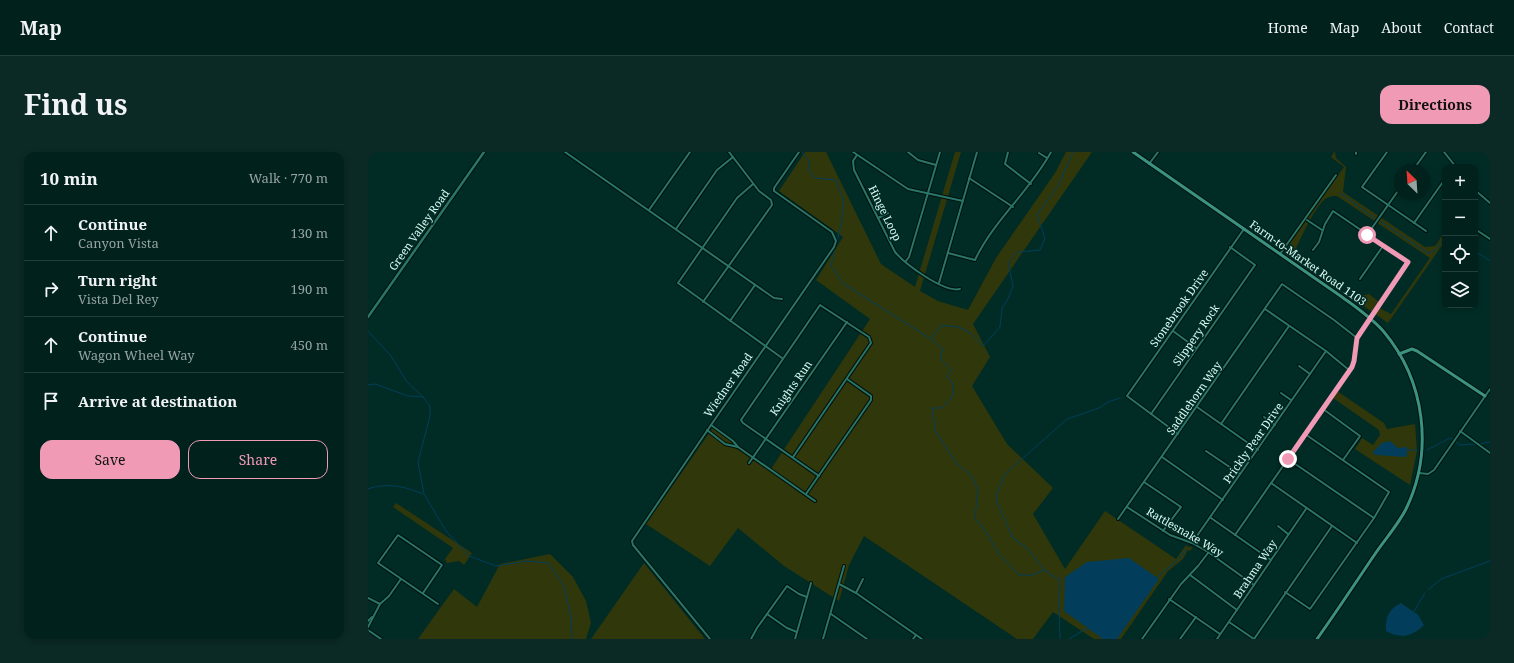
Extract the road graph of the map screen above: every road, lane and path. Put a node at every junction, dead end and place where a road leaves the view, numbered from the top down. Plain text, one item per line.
1 (484, 152) edge
2 (565, 152) edge
3 (690, 152) edge
4 (729, 152) edge
5 (799, 152) edge
6 (853, 152) edge
7 (908, 152) edge
8 (940, 152) edge
9 (977, 152) edge
10 (1008, 152) edge
11 (1051, 152) edge
12 (1133, 152) edge
13 (1158, 152) edge
14 (1387, 152) edge
15 (1426, 152) edge
16 (1444, 152) edge
17 (1039, 153) dead end
18 (857, 155) junction
19 (733, 157) junction
20 (1047, 158) junction
21 (1149, 164) junction
22 (1417, 164) edge
23 (1453, 164) edge
24 (936, 165) junction
25 (1336, 175) dead end
26 (970, 178) junction
27 (1442, 183) edge
28 (753, 184) junction
29 (1031, 184) junction
30 (1478, 193) edge
31 (928, 194) junction
32 (1394, 196) edge
33 (963, 200) junction
34 (1490, 203) edge
35 (1388, 205) junction
36 (1012, 207) junction
37 (649, 210) junction
38 (888, 213) dead end
39 (878, 218) junction
40 (1307, 220) dead end
41 (1414, 223) junction
42 (676, 229) junction
43 (1244, 229) junction
44 (1322, 230) junction
45 (1426, 231) dead end
46 (1478, 231) edge
47 (1367, 235) junction
48 (1490, 239) edge
49 (1383, 245) junction
50 (1230, 247) junction
51 (702, 248) junction
52 (1313, 250) dead end
53 (948, 253) junction
54 (1280, 254) junction
55 (906, 261) junction
56 (728, 267) junction
57 (1360, 279) dead end
58 (939, 284) junction
59 (755, 285) junction
60 (960, 289) dead end
61 (782, 300) dead end
62 (703, 302) junction
63 (1265, 309) junction
64 (368, 317) edge
65 (1370, 318) junction
66 (730, 321) junction
67 (846, 322) junction
68 (1289, 326) junction
69 (1173, 331) junction
70 (1357, 338) junction
71 (765, 346) junction
72 (1197, 348) junction
73 (1326, 351) junction
74 (1399, 354) junction
75 (782, 358) junction
76 (1298, 366) dead end
77 (1349, 370) junction
78 (1310, 374) junction
79 (847, 379) junction
80 (1490, 388) edge
81 (1281, 393) dead end
82 (1485, 396) junction
83 (1292, 400) junction
84 (1197, 407) junction
85 (1323, 409) junction
86 (1151, 414) junction
87 (1264, 417) dead end
88 (1221, 424) junction
89 (711, 425) junction
90 (1275, 425) junction
91 (707, 430) junction
92 (1460, 431) junction
93 (1178, 434) junction
94 (1305, 434) junction
95 (766, 439) junction
96 (738, 447) junction
97 (1206, 450) dead end
98 (1258, 450) junction
99 (1490, 452) edge
100 (793, 457) junction
101 (1162, 457) junction
102 (753, 458) junction
103 (1288, 459) junction
104 (1343, 460) junction
105 (749, 463) dead end
106 (1419, 473) junction
107 (1240, 474) junction
108 (820, 476) junction
109 (1144, 482) junction
110 (1271, 483) junction
111 (806, 494) junction
112 (1223, 500) junction
113 (815, 501) dead end
114 (1127, 507) junction
115 (1306, 508) junction
116 (1211, 518) junction
117 (1374, 518) junction
118 (1118, 519) dead end
119 (1278, 526) dead end
120 (1332, 526) junction
121 (1163, 531) junction
122 (1289, 534) junction
123 (1235, 535) junction
124 (1192, 543) junction
125 (1356, 543) junction
126 (1208, 552) junction
127 (1271, 560) junction
128 (844, 566) dead end
129 (1190, 575) junction
130 (863, 578) dead end
131 (401, 579) junction
132 (811, 582) dead end
133 (839, 584) junction
134 (1254, 585) junction
135 (1285, 592) junction
136 (423, 593) junction
137 (856, 593) junction
138 (807, 597) junction
139 (368, 598) edge
140 (1169, 599) junction
141 (380, 604) junction
142 (438, 604) dead end
143 (1237, 610) junction
144 (767, 614) junction
145 (831, 614) junction
146 (372, 617) junction
147 (1196, 617) junction
148 (368, 621) edge
149 (1229, 622) junction
150 (368, 628) edge
151 (797, 632) junction
152 (1220, 634) junction
153 (916, 635) junction
154 (381, 639) edge
155 (710, 639) edge
156 (751, 639) edge
157 (795, 639) edge
158 (823, 639) edge
159 (867, 639) edge
160 (913, 639) edge
161 (922, 639) edge
162 (1142, 639) edge
163 (1180, 639) edge
164 (1216, 639) edge
165 (1254, 639) edge
166 (1317, 639) edge

1 - 64 street, Green Valley Road
2 - 37 street
3 - 37 street
4 - 19 street
5 - 71 street, Wiedner Road
6 - 18 street
7 - 24 street
8 - 24 street
9 - 26 street
10 - 29 street
11 - 20 street
12 - 21 main road, Farm-to-Market Road 1103
13 - 21 street
14 - 35 street
15 - 22 street
16 - 23 street
17 - 20 street
18 - 31 street
18 - 39 street, Hinge Loop
19 - 28 street
19 - 42 street
20 - 29 street
21 - 43 main road, Farm-to-Market Road 1103
24 - 31 street
25 - 54 street
26 - 33 street
26 - 36 street
27 - 41 street
28 - 51 street
28 - 56 street
29 - 36 street
30 - 34 street
31 - 33 street
31 - 55 street
32 - 35 street
33 - 53 street
35 - 41 street
35 - 47 street
36 - 53 street
37 - 42 street
38 - 39 street
39 - 55 street, Hinge Loop
40 - 44 street
41 - 45 street
42 - 51 street
43 - 50 street, Stonebrook Drive
43 - 54 main road, Farm-to-Market Road 1103
44 - 47 street
44 - 52 street
46 - 48 street
47 - 49 street
49 - 57 street
49 - 65 street
50 - 69 street, Stonebrook Drive
50 - 72 street, Slippery Rock
51 - 56 street
51 - 62 street
53 - 58 street
54 - 65 main road, Farm-to-Market Road 1103
55 - 58 street, Hinge Loop
56 - 59 street
56 - 62 street
58 - 60 street, Hinge Loop
59 - 61 street
59 - 66 street
62 - 66 street
63 - 68 street
63 - 70 street, Saddlehorn Way
63 - 84 street, Saddlehorn Way
65 - 70 street
65 - 74 main road, Farm-to-Market Road 1103
66 - 71 street
67 - 75 street
67 - 79 street
67 - 95 street, Knights Run
68 - 73 street
68 - 88 street
69 - 72 street
69 - 86 street, Stonebrook Drive
70 - 77 street
71 - 75 street
71 - 89 street, Wiedner Road
72 - 86 street, Slippery Rock
73 - 77 street
73 - 78 street, Prickly Pear Drive
74 - 82 main road
74 - 106 main road, Farm-to-Market Road 1103
75 - 95 street
76 - 78 street
77 - 85 street
78 - 83 street, Prickly Pear Drive
79 - 100 street
79 - 108 street
80 - 82 street
81 - 83 street
82 - 92 street
83 - 90 street, Prickly Pear Drive
84 - 88 street
84 - 93 street, Saddlehorn Way
85 - 94 street
85 - 104 street
86 - 93 street
87 - 90 street
88 - 98 street
89 - 91 street, Wiedner Road
89 - 96 street
90 - 98 street, Prickly Pear Drive
91 - 96 street
91 - 155 street, Wiedner Road
92 - 99 street
92 - 106 street
93 - 101 street, Saddlehorn Way
94 - 103 street
94 - 104 street
95 - 100 street
95 - 102 street, Knights Run
96 - 102 street
97 - 107 street
98 - 107 street, Prickly Pear Drive
100 - 108 street
101 - 109 street, Saddlehorn Way
101 - 112 street
102 - 105 street, Knights Run
102 - 111 street
103 - 110 street
103 - 117 street
104 - 117 street
106 - 166 main road, Farm-to-Market Road 1103
107 - 112 street, Prickly Pear Drive
108 - 111 street
109 - 114 street, Saddlehorn Way
109 - 121 street
110 - 115 street
110 - 123 street
111 - 113 street
112 - 116 street, Prickly Pear Drive
114 - 118 street, Saddlehorn Way
114 - 121 street, Rattlesnake Way
115 - 120 street
115 - 122 street, Brahma Way
116 - 123 street
116 - 124 street, Prickly Pear Drive
117 - 125 street
119 - 122 street
120 - 125 street
120 - 135 street
121 - 124 street, Rattlesnake Way
122 - 127 street, Brahma Way
123 - 127 street
124 - 126 street, Rattlesnake Way
125 - 135 street
126 - 129 street
126 - 134 street, Rattlesnake Way
127 - 134 street, Brahma Way
128 - 133 street
129 - 140 street
129 - 143 street
130 - 137 street
131 - 136 street
131 - 136 street
131 - 141 street
132 - 138 street
133 - 137 street
133 - 145 street
134 - 143 street, Brahma Way
135 - 165 street
136 - 142 street
137 - 153 street
138 - 144 street
138 - 151 street
139 - 141 street
140 - 147 street
140 - 162 street
141 - 146 street
143 - 149 street, Brahma Way
144 - 151 street
144 - 156 street
145 - 158 street
145 - 159 street
146 - 148 street
146 - 150 street
147 - 152 street
147 - 163 street
149 - 152 street, Brahma Way
149 - 165 street
150 - 154 street
151 - 157 street
152 - 164 street, Brahma Way
153 - 160 street
153 - 161 street

